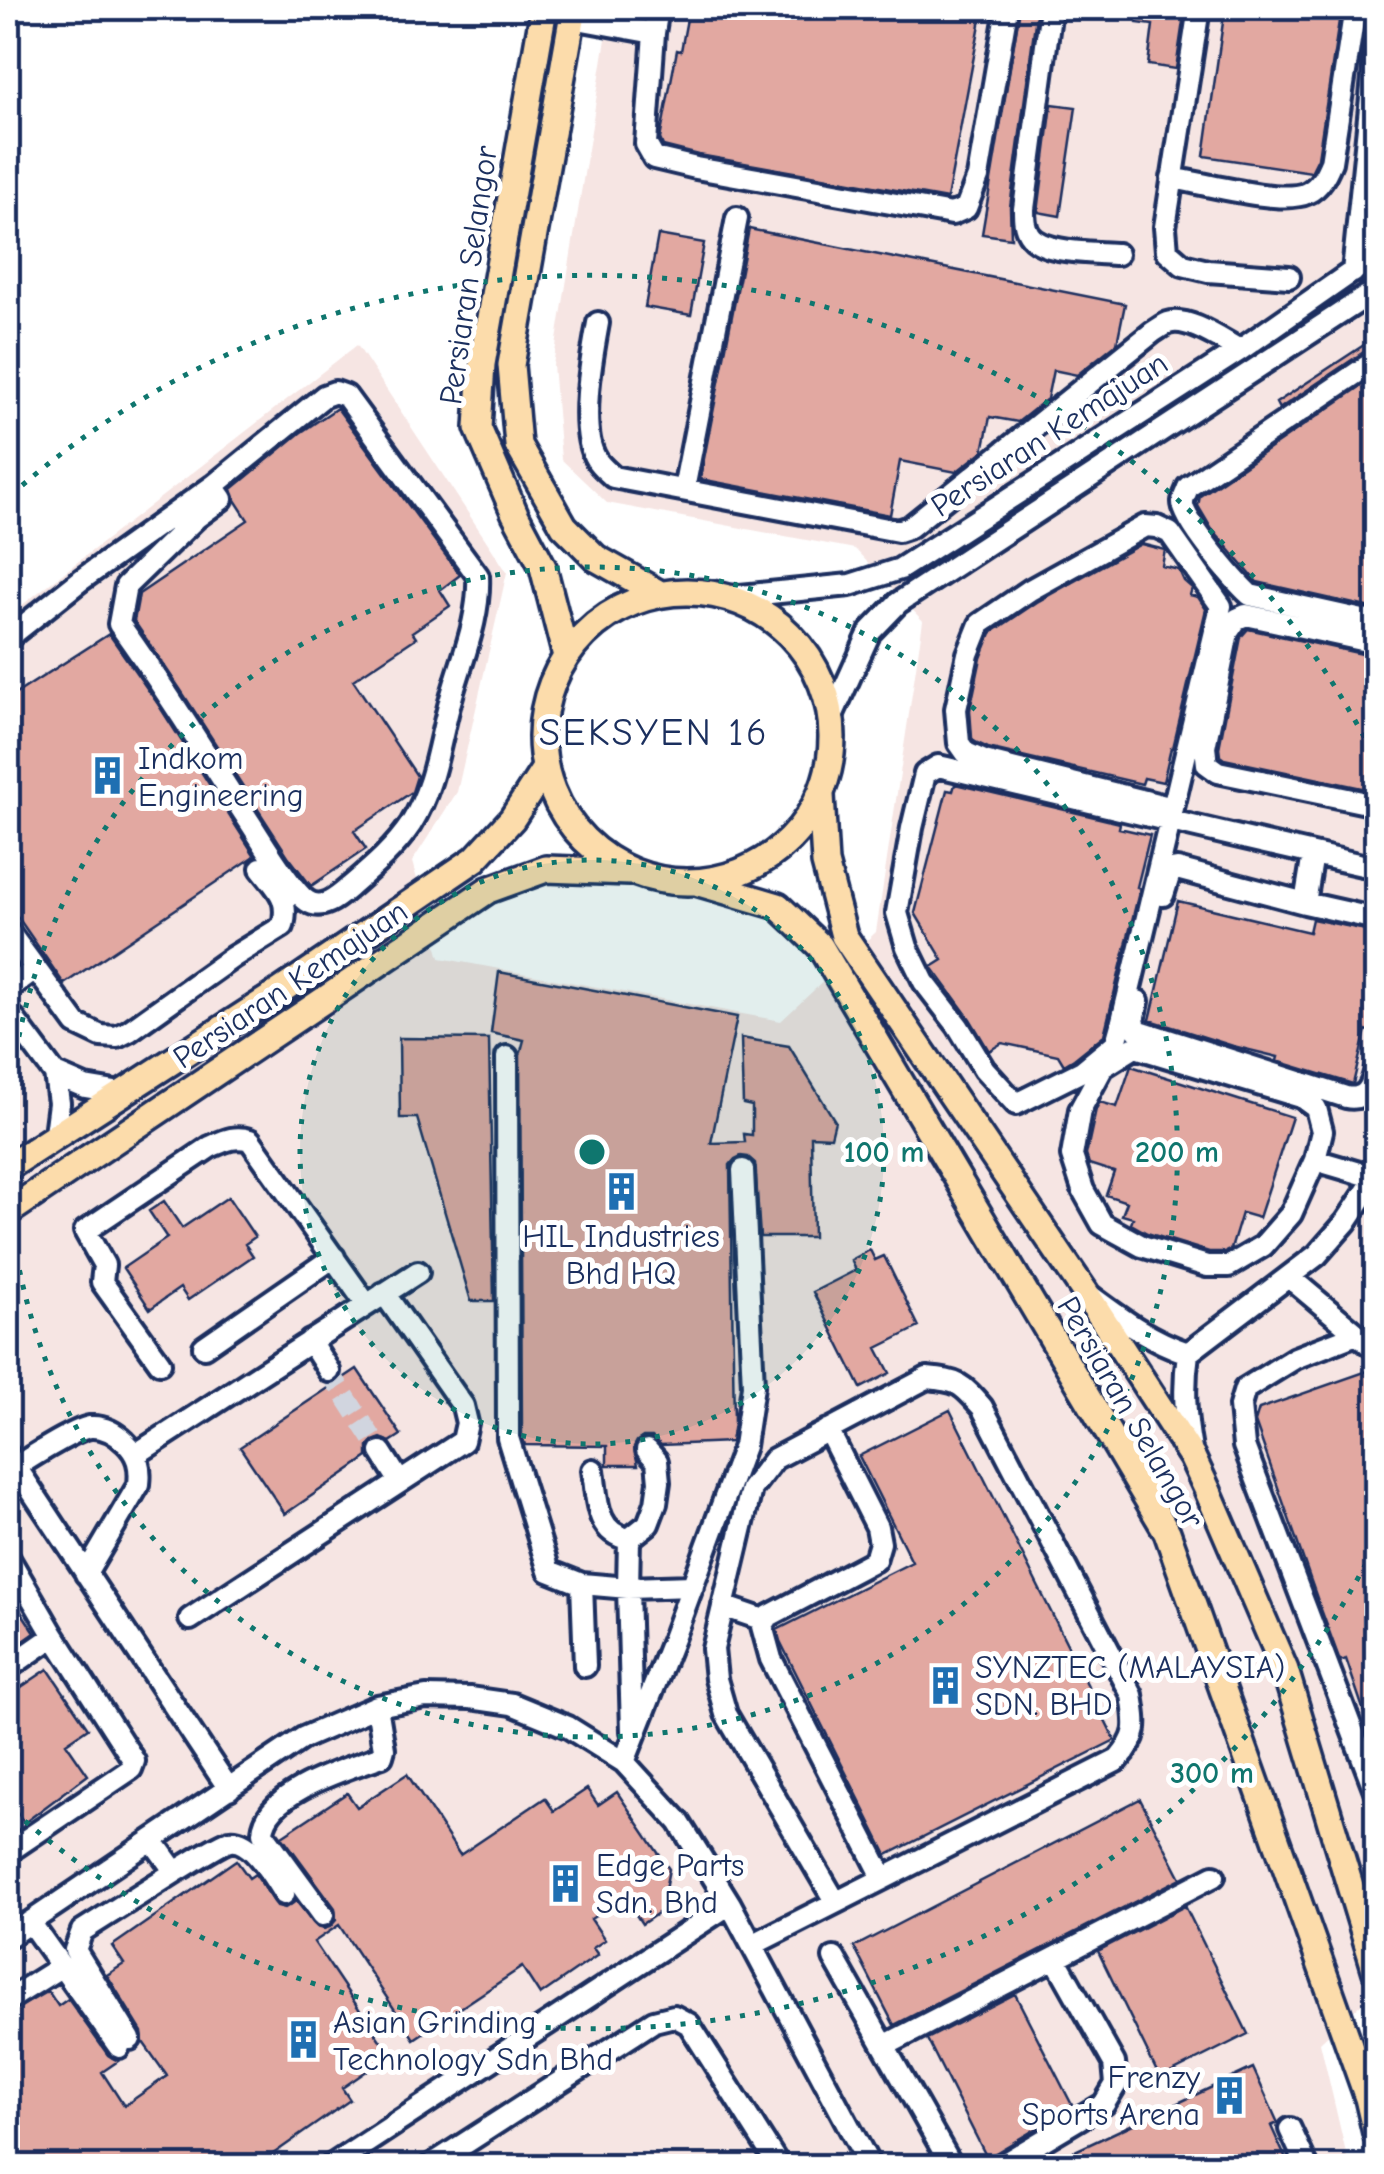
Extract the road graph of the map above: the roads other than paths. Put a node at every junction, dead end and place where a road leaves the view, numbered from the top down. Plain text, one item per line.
1 (544, 8) edge
2 (658, 8) edge
3 (1008, 8) edge
4 (1051, 8) edge
5 (1199, 8) edge
6 (1355, 8) edge
7 (573, 13) edge
8 (654, 33) junction
9 (1376, 52) edge
10 (1172, 178) junction
11 (737, 218) dead end
12 (1117, 254) dead end
13 (1376, 256) edge
14 (1353, 272) junction
15 (1288, 276) dead end
16 (1376, 290) edge
17 (598, 323) dead end
18 (1240, 350) junction
19 (1376, 360) edge
20 (214, 486) junction
21 (684, 489) junction
22 (660, 594) junction
23 (730, 597) junction
24 (1376, 623) edge
25 (8, 638) edge
26 (1376, 643) edge
27 (566, 656) junction
28 (832, 718) junction
29 (545, 768) junction
30 (821, 794) junction
31 (1376, 805) edge
32 (1172, 814) junction
33 (1313, 854) junction
34 (261, 868) dead end
35 (1376, 868) edge
36 (630, 872) junction
37 (699, 884) junction
38 (1305, 903) junction
39 (1376, 919) edge
40 (8, 931) edge
41 (35, 969) junction
42 (8, 989) edge
43 (8, 1012) edge
44 (507, 1057) dead end
45 (1376, 1069) edge
46 (55, 1074) junction
47 (121, 1093) junction
48 (56, 1134) junction
49 (1315, 1160) junction
50 (8, 1167) edge
51 (743, 1170) dead end
52 (1376, 1177) edge
53 (8, 1212) edge
54 (334, 1257) junction
55 (418, 1272) dead end
56 (1290, 1278) junction
57 (1085, 1292) junction
58 (376, 1299) junction
59 (1358, 1334) junction
60 (310, 1341) junction
61 (204, 1347) dead end
62 (1376, 1350) edge
63 (1188, 1353) junction
64 (160, 1363) dead end
65 (329, 1371) tunnel mouth
66 (828, 1430) junction
67 (646, 1450) dead end
68 (381, 1452) tunnel mouth
69 (135, 1455) junction
70 (1192, 1457) junction
71 (10, 1465) edge
72 (593, 1470) dead end
73 (400, 1482) junction
74 (629, 1539) junction
75 (8, 1558) edge
76 (86, 1574) junction
77 (582, 1584) junction
78 (693, 1586) junction
79 (628, 1588) junction
80 (722, 1606) junction
81 (190, 1619) dead end
82 (764, 1620) junction
83 (54, 1636) junction
84 (585, 1666) dead end
85 (8, 1668) edge
86 (377, 1706) junction
87 (632, 1740) junction
88 (624, 1762) junction
89 (228, 1789) junction
90 (1376, 1793) edge
91 (152, 1840) junction
92 (8, 1852) edge
93 (175, 1872) junction
94 (1214, 1876) dead end
95 (883, 1877) junction
96 (284, 1894) dead end
97 (835, 1901) junction
98 (730, 1904) junction
99 (324, 1915) dead end
100 (30, 1922) junction
101 (8, 1937) edge
102 (752, 1945) junction
103 (834, 1958) dead end
104 (1055, 1958) junction
105 (62, 1966) junction
106 (1376, 1972) edge
107 (8, 2000) edge
108 (884, 2046) junction
109 (1290, 2129) dead end
110 (1376, 2133) edge
111 (330, 2166) edge
112 (430, 2166) edge
113 (779, 2166) edge
114 (870, 2166) edge
115 (952, 2166) edge
116 (1000, 2166) edge
117 (1308, 2166) edge

1 - 27 main road, Persiaran Selangor
2 - 8 street
3 - 8 street
4 - 12 street
5 - 10 street
6 - 10 street
7 - 8 street
7 - 22 main road, Persiaran Selangor
9 - 14 street
10 - 15 street
11 - 21 street
13 - 14 street, Persiaran Kemajuan
14 - 18 street, Persiaran Kemajuan
16 - 28 street, Persiaran Kemajuan
17 - 21 street
18 - 21 street
18 - 23 street, Persiaran Kemajuan
19 - 24 street
20 - 20 street
20 - 25 street
22 - 23 main road
22 - 27 main road
23 - 28 main road
26 - 31 street
27 - 29 main road
28 - 30 main road
29 - 36 main road
29 - 47 main road, Persiaran Kemajuan
30 - 37 main road
30 - 57 main road, Persiaran Selangor
32 - 32 street
32 - 32 street
32 - 33 street
33 - 35 street
33 - 38 street
34 - 41 street
36 - 37 main road
36 - 53 main road, Persiaran Kemajuan
37 - 110 main road, Persiaran Selangor
38 - 39 street
38 - 45 street
40 - 41 street
41 - 42 street
43 - 46 street
44 - 77 street
46 - 47 street
46 - 48 street
47 - 48 main road, Persiaran Kemajuan
48 - 50 main road, Persiaran Kemajuan
49 - 49 street
49 - 52 street
51 - 78 street
52 - 56 street
54 - 58 street
54 - 61 street
54 - 64 street
55 - 58 street
56 - 59 street
56 - 63 street
57 - 63 street
57 - 70 main road, Persiaran Selangor
58 - 60 street
58 - 73 street
59 - 62 street
59 - 90 street
60 - 65 street
60 - 69 street
63 - 70 street
66 - 80 street
66 - 82 street
66 - 95 street
67 - 74 street
68 - 73 street
69 - 71 street
69 - 76 street
70 - 106 main road, Persiaran Selangor
71 - 76 street
72 - 74 street
73 - 81 street
74 - 79 street
75 - 83 street
76 - 89 street
77 - 79 street
77 - 84 street
78 - 79 street
78 - 87 street
79 - 87 street
80 - 82 street
80 - 97 street
82 - 95 street
83 - 85 street
83 - 92 street
86 - 88 street
86 - 89 street
86 - 99 street
87 - 88 street
88 - 98 street
89 - 91 street
91 - 93 street
91 - 100 street
93 - 96 street
93 - 105 street
94 - 104 street
95 - 97 street
97 - 102 street
98 - 102 street
98 - 111 street
100 - 101 street
100 - 105 street
102 - 114 street
103 - 108 street
104 - 108 street
104 - 116 street
105 - 107 street
108 - 115 street
109 - 117 street
112 - 113 street

